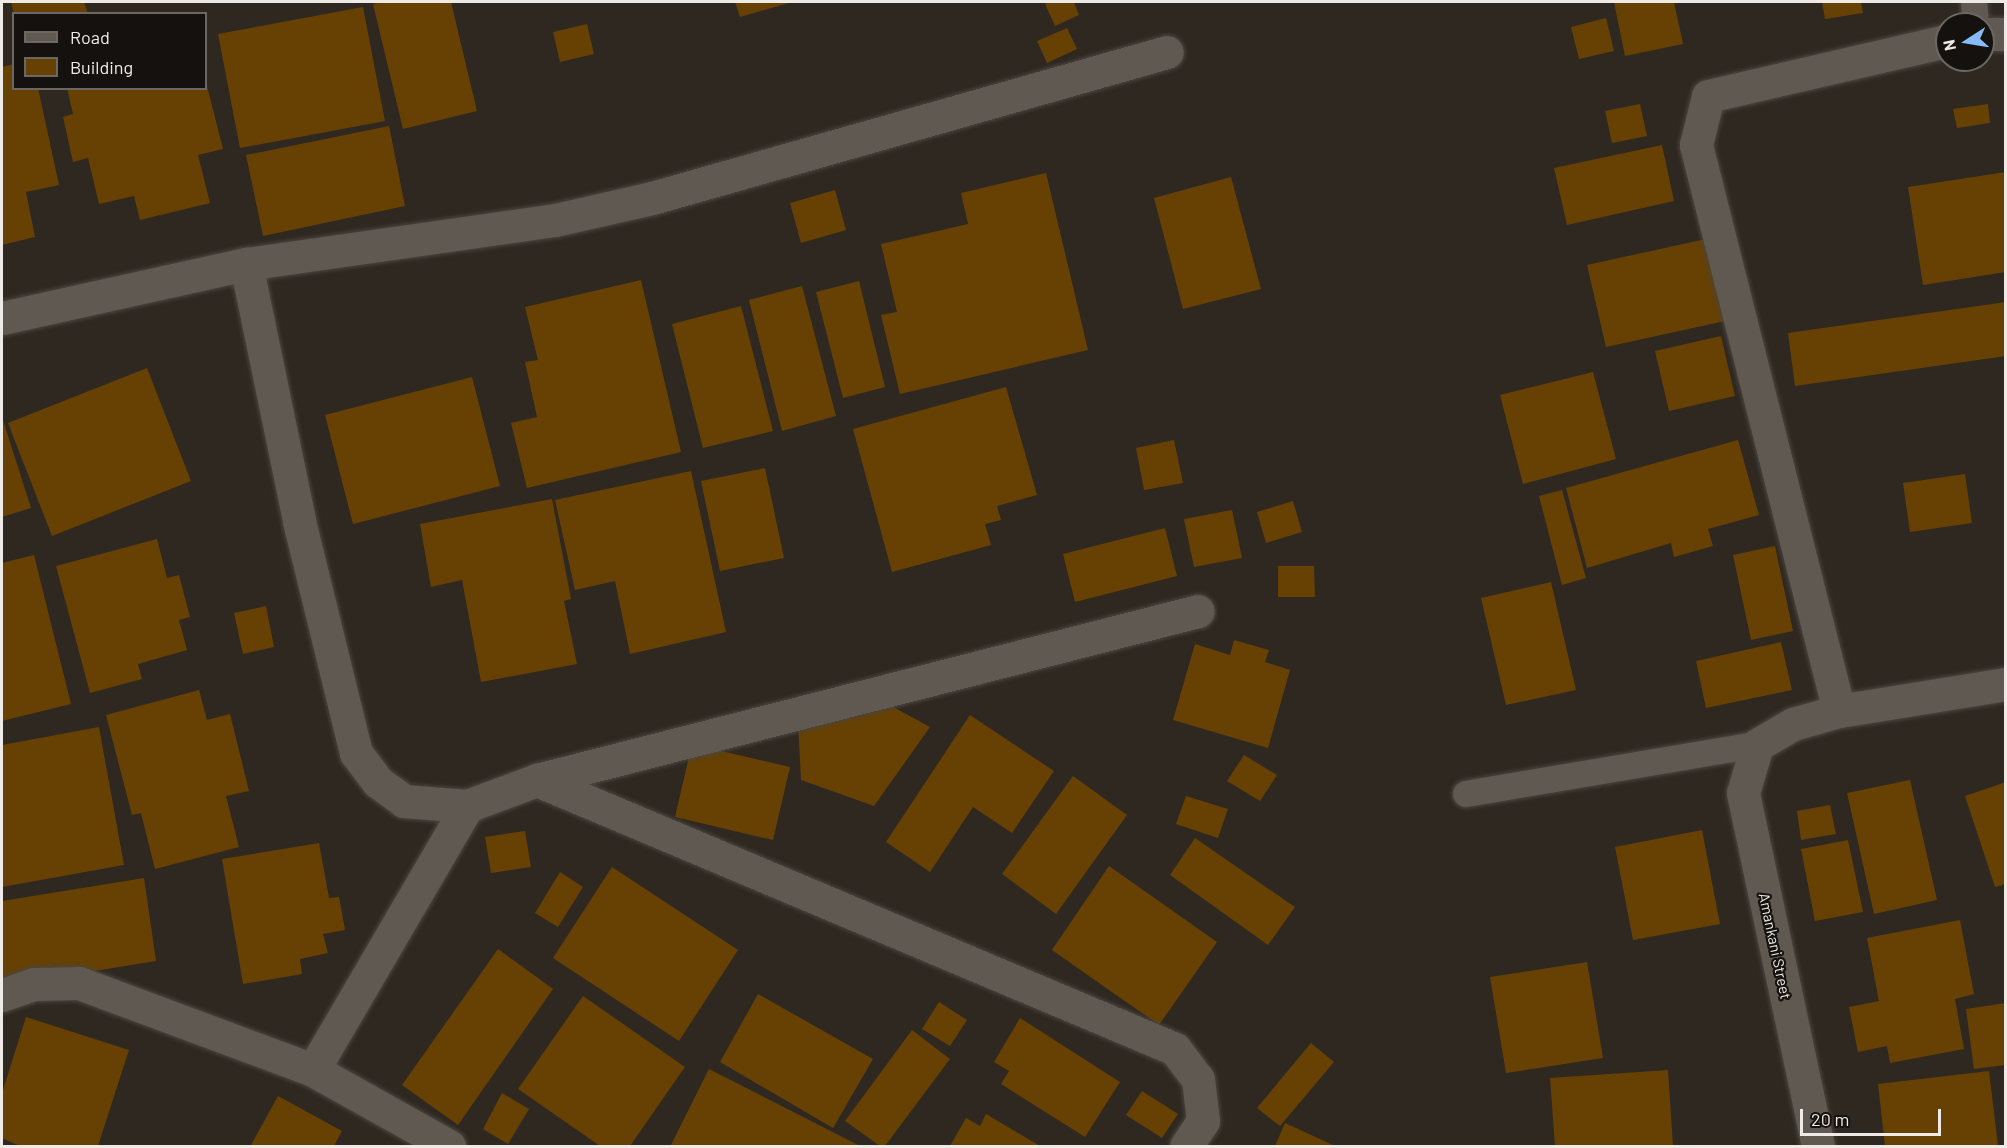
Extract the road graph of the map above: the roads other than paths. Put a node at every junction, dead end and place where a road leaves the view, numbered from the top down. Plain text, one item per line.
1 (1935, 44) edge
2 (1167, 52) dead end
3 (246, 264) junction
4 (2, 318) edge
5 (1198, 611) dead end
6 (2006, 684) edge
7 (1839, 711) junction
8 (1756, 746) junction
9 (537, 780) junction
10 (1466, 794) dead end
11 (467, 806) junction
12 (2, 995) edge
13 (313, 1070) junction
14 (449, 1146) edge
15 (1186, 1146) edge
16 (1818, 1146) edge

1 - 7 street
2 - 3 street
3 - 4 street
3 - 11 street
5 - 9 street
6 - 7 street
7 - 8 street
8 - 10 lane
8 - 16 street, Amankani Street
9 - 11 street
9 - 15 street
11 - 13 street
12 - 13 street
13 - 14 street

